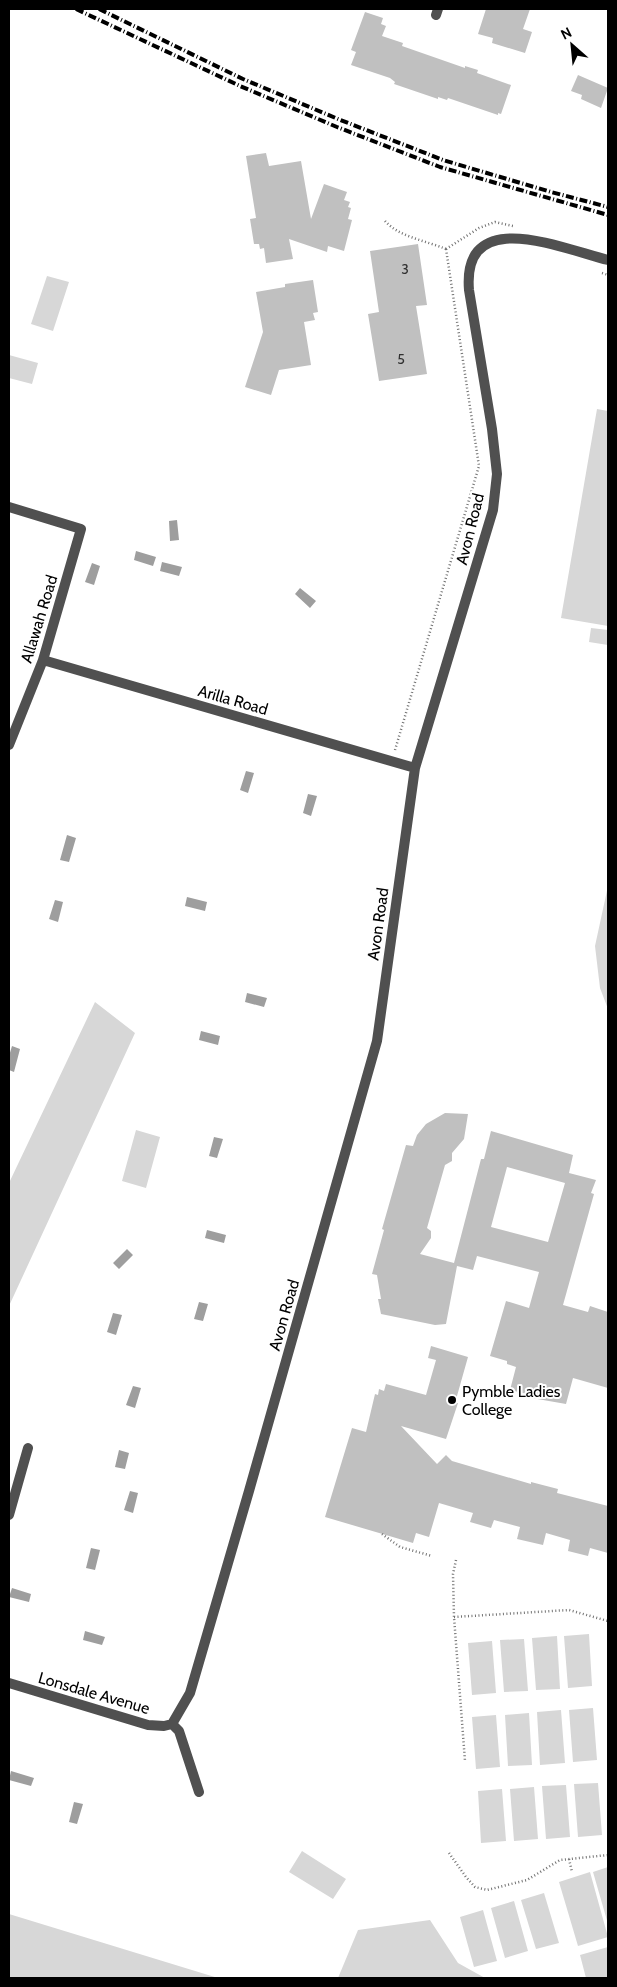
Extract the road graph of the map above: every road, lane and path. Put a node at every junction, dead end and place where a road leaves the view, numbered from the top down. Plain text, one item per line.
1 (385, 221) dead end
2 (608, 260) edge
3 (9, 506) edge
4 (43, 660) junction
5 (9, 745) edge
6 (395, 751) dead end
7 (415, 768) junction
8 (28, 1448) dead end
9 (9, 1515) edge
10 (382, 1534) dead end
11 (432, 1556) dead end
12 (456, 1560) dead end
13 (454, 1617) junction
14 (608, 1622) edge
15 (9, 1683) edge
16 (172, 1724) junction
17 (465, 1760) dead end
18 (198, 1792) dead end
19 (449, 1853) dead end
20 (608, 1855) edge
21 (569, 1859) junction
22 (572, 1872) dead end

1 - 6 path
2 - 7 street, Avon Road
3 - 4 street, Allawah Road
4 - 5 street, Allawah Road
4 - 7 street, Arilla Road
7 - 16 street, Avon Road
8 - 9 street
10 - 11 path
12 - 13 path
13 - 14 path
13 - 17 path
15 - 16 street, Lonsdale Avenue
16 - 18 street
19 - 21 path
20 - 21 path
21 - 22 path

